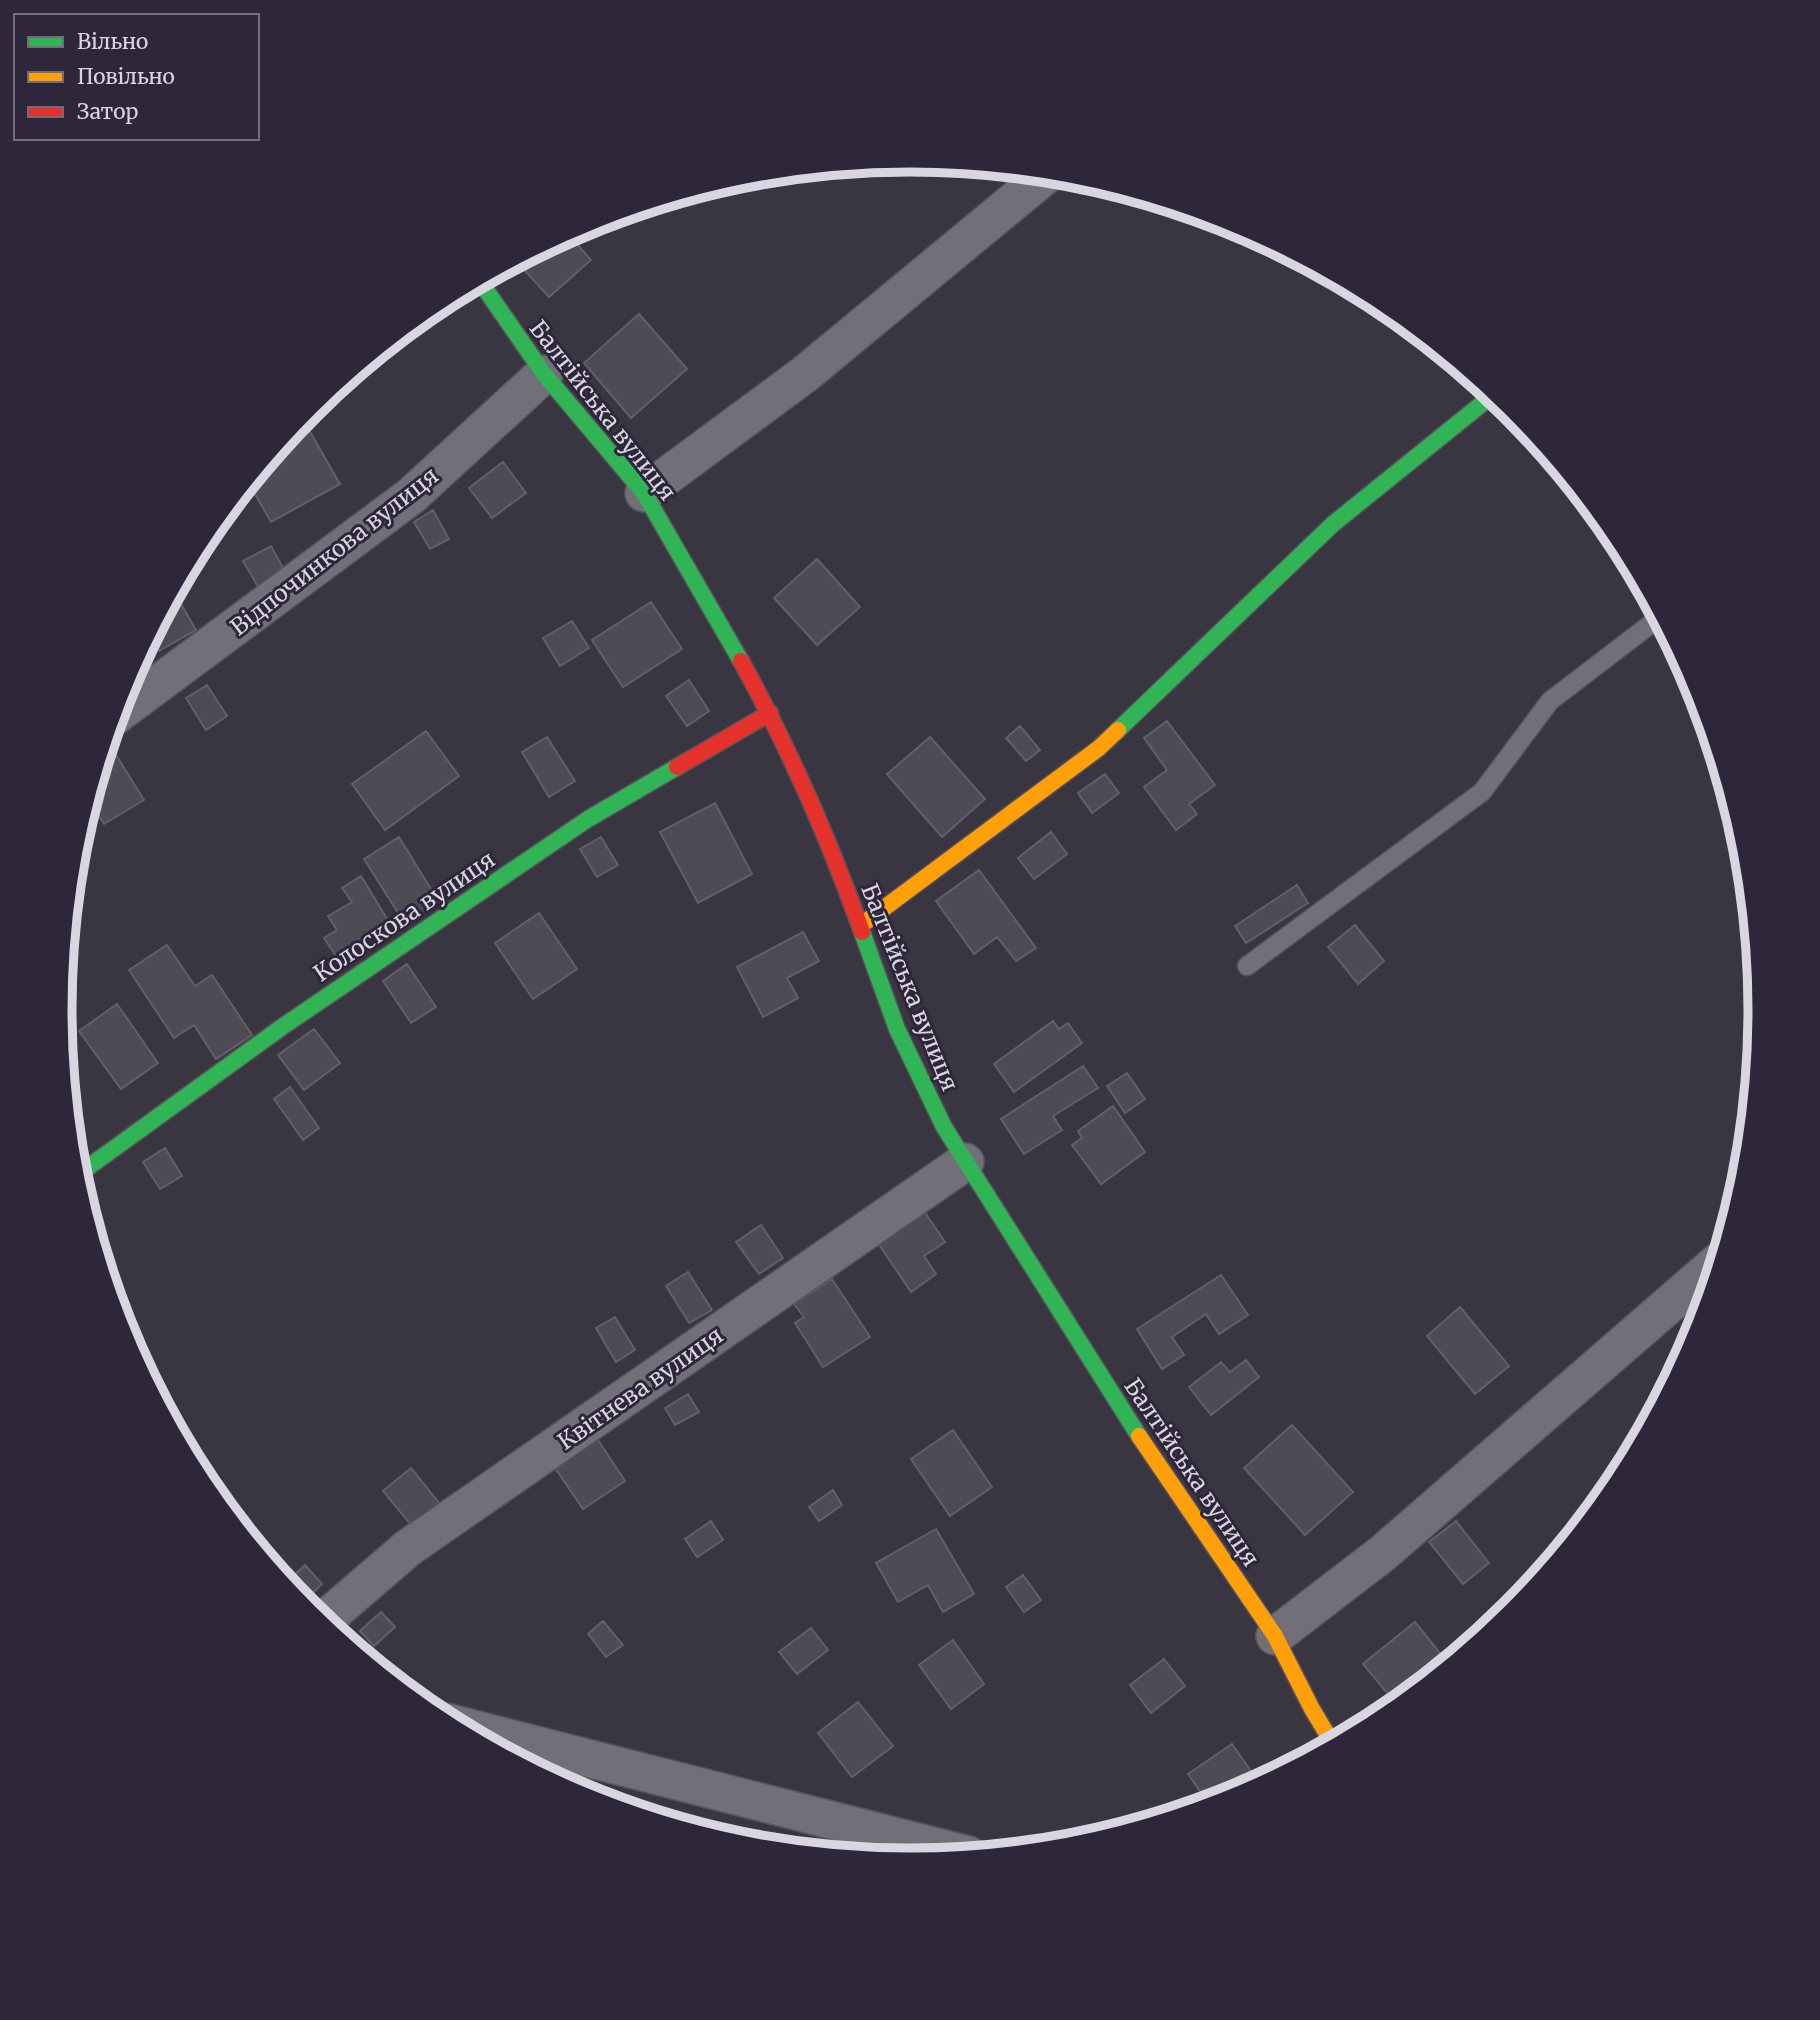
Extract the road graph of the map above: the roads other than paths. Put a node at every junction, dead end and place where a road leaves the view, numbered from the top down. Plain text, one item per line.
1 (1037, 182) edge
2 (484, 288) edge
3 (544, 374) junction
4 (1486, 401) edge
5 (644, 494) junction
6 (1653, 622) edge
7 (130, 705) edge
8 (770, 713) junction
9 (860, 926) junction
10 (1247, 966) dead end
11 (965, 1162) junction
12 (87, 1168) edge
13 (1706, 1272) edge
14 (330, 1615) edge
15 (1275, 1636) junction
16 (484, 1732) edge
17 (1328, 1736) edge
18 (937, 1847) edge

1 - 5 street
2 - 3 street, Балтійська вулиця
3 - 5 street, Балтійська вулиця
3 - 7 street, Відпочинкова вулиця
4 - 9 street
5 - 8 street, Балтійська вулиця
6 - 10 lane
8 - 9 street, Балтійська вулиця
8 - 12 street, Колоскова вулиця
9 - 11 street, Балтійська вулиця
11 - 14 street, Квітнева вулиця
11 - 15 street, Балтійська вулиця
13 - 15 street
15 - 17 street, Балтійська вулиця
16 - 18 street

